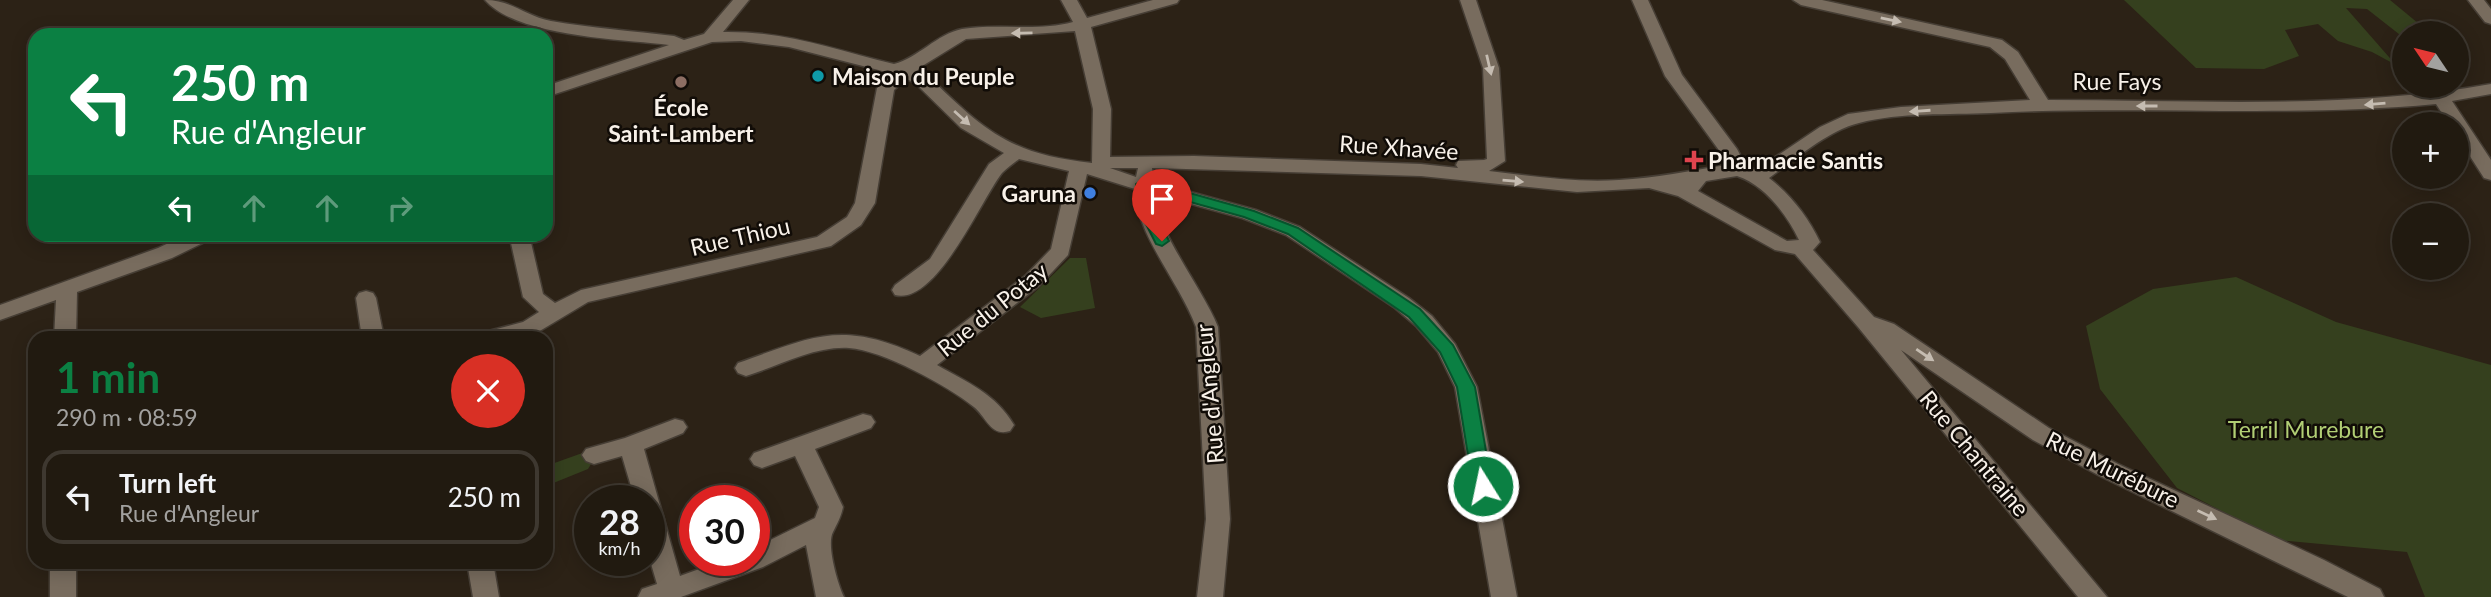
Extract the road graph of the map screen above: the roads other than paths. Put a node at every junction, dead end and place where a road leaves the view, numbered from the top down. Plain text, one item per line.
1 (493, 0) edge
2 (741, 0) edge
3 (1069, 0) edge
4 (1171, 0) edge
5 (1468, 0) edge
6 (1640, 0) edge
7 (1801, 0) edge
8 (2476, 0) edge
9 (2491, 19) edge
10 (1082, 25) junction
11 (710, 37) junction
12 (682, 46) junction
13 (903, 72) junction
14 (2491, 89) edge
15 (553, 90) edge
16 (2469, 93) edge
17 (2441, 98) joint
18 (2042, 105) junction
19 (1017, 152) junction
20 (1079, 168) junction
21 (1102, 169) junction
22 (1421, 170) junction
23 (1738, 170) junction
24 (1766, 173) junction
25 (1144, 174) junction
26 (2491, 174) edge
27 (1699, 177) junction
28 (1651, 183) junction
29 (1698, 199) junction
30 (188, 242) edge
31 (521, 242) edge
32 (1801, 249) junction
33 (67, 288) junction
34 (902, 290) dead end
35 (366, 298) dead end
36 (0, 313) edge
37 (555, 314) junction
38 (1861, 316) junction
39 (65, 331) edge
40 (372, 331) edge
41 (515, 331) edge
42 (921, 366) junction
43 (746, 368) dead end
44 (863, 422) dead end
45 (1002, 425) dead end
46 (675, 427) dead end
47 (631, 445) junction
48 (802, 446) junction
49 (594, 455) dead end
50 (762, 459) dead end
51 (643, 485) edge
52 (819, 530) junction
53 (770, 553) edge
54 (63, 569) edge
55 (481, 569) edge
56 (713, 576) edge
57 (661, 593) edge
58 (63, 597) edge
59 (486, 597) edge
60 (831, 597) edge
61 (1210, 597) edge
62 (1504, 597) edge
63 (2094, 597) edge
64 (2371, 597) edge

1 - 12 street
2 - 11 street
3 - 10 street
4 - 10 street
5 -> 22 street
6 - 23 street
7 -> 18 street
8 - 9 street
10 -> 13 street
10 - 21 street
11 - 12 street
11 - 13 street
12 - 15 street
13 -> 19 street
13 - 37 street, Rue Thiou
14 - 16 street, Rue Fays
17 -> 18 street, Rue Fays
17 - 26 street
18 -> 24 street, Rue Fays
19 - 20 street
19 - 34 street
20 - 21 street
20 - 42 street, Rue du Potay
21 - 25 street
22 - 25 street, Rue Xhavée
22 -> 28 street, Rue Xhavée
23 - 24 street
23 - 27 street
24 - 32 street
25 - 61 street, Rue d'Angleur
25 - 62 street
27 - 28 street
27 - 29 street
28 - 29 street
29 - 32 street
30 - 33 street
31 - 37 street
32 - 38 street, Rue Chantraine
33 - 36 street
33 - 39 street
35 - 40 street
37 - 41 street, Rue Thiou
38 - 63 street, Rue Chantraine
38 -> 64 street, Rue Murébure
42 - 43 street, Rue du Potay
42 - 45 street, Rue du Potay
44 - 48 street
46 - 47 street
47 - 49 street
47 - 51 street
48 - 50 street
48 - 52 street
52 - 53 street
52 - 60 street
54 - 58 street
55 - 59 street
56 - 57 street

